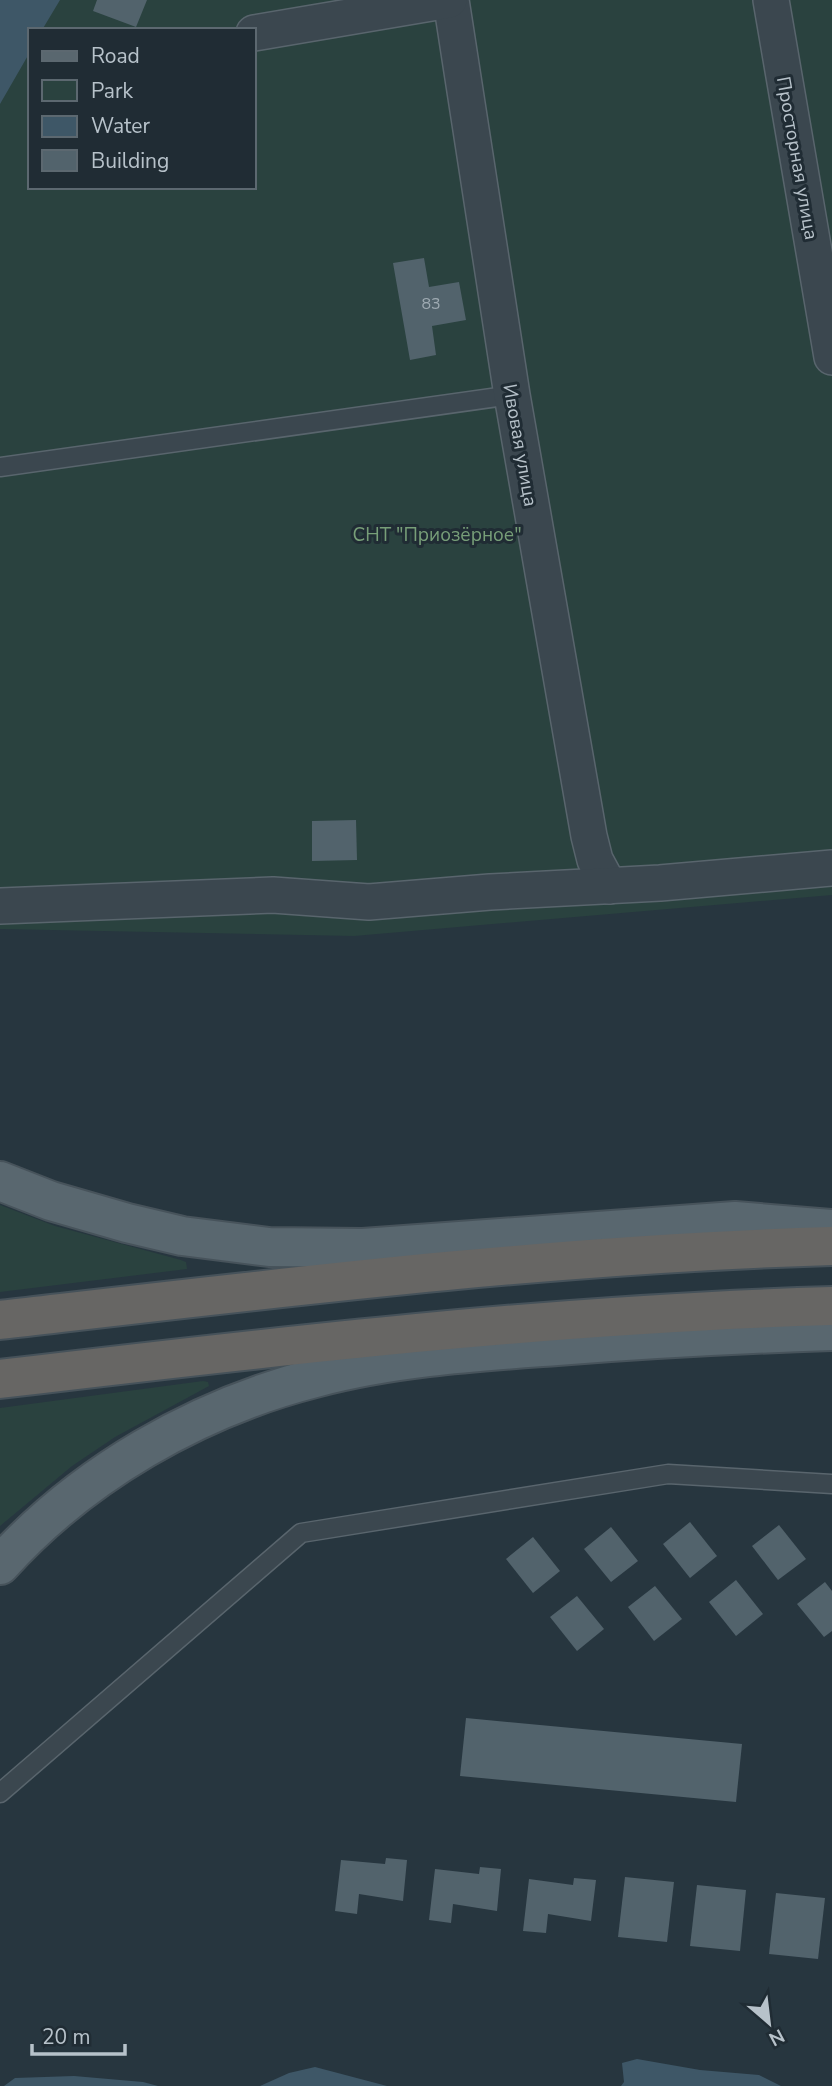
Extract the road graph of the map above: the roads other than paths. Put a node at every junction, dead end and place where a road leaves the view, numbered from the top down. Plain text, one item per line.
1 (450, 0) edge
2 (771, 0) edge
3 (256, 33) edge
4 (832, 357) edge
5 (512, 395) junction
6 (0, 467) edge
7 (832, 868) edge
8 (609, 886) junction
9 (0, 906) edge
10 (0, 1181) edge
11 (832, 1217) edge
12 (735, 1221) junction
13 (832, 1229) edge
14 (832, 1246) edge
15 (601, 1258) junction
16 (832, 1306) edge
17 (0, 1320) edge
18 (832, 1331) edge
19 (0, 1379) edge
20 (832, 1484) edge
21 (0, 1565) edge
22 (0, 1793) edge

1 - 3 street
1 - 5 street, Ивовая улица
2 - 4 street, Просторная улица
5 - 6 lane
5 - 8 street, Ивовая улица
7 - 8 street
8 - 9 street
10 - 12 main road
11 - 12 street
12 - 13 main road
12 - 15 street
14 - 15 highway
15 - 17 highway
16 - 19 highway
18 - 21 main road
20 - 22 lane

